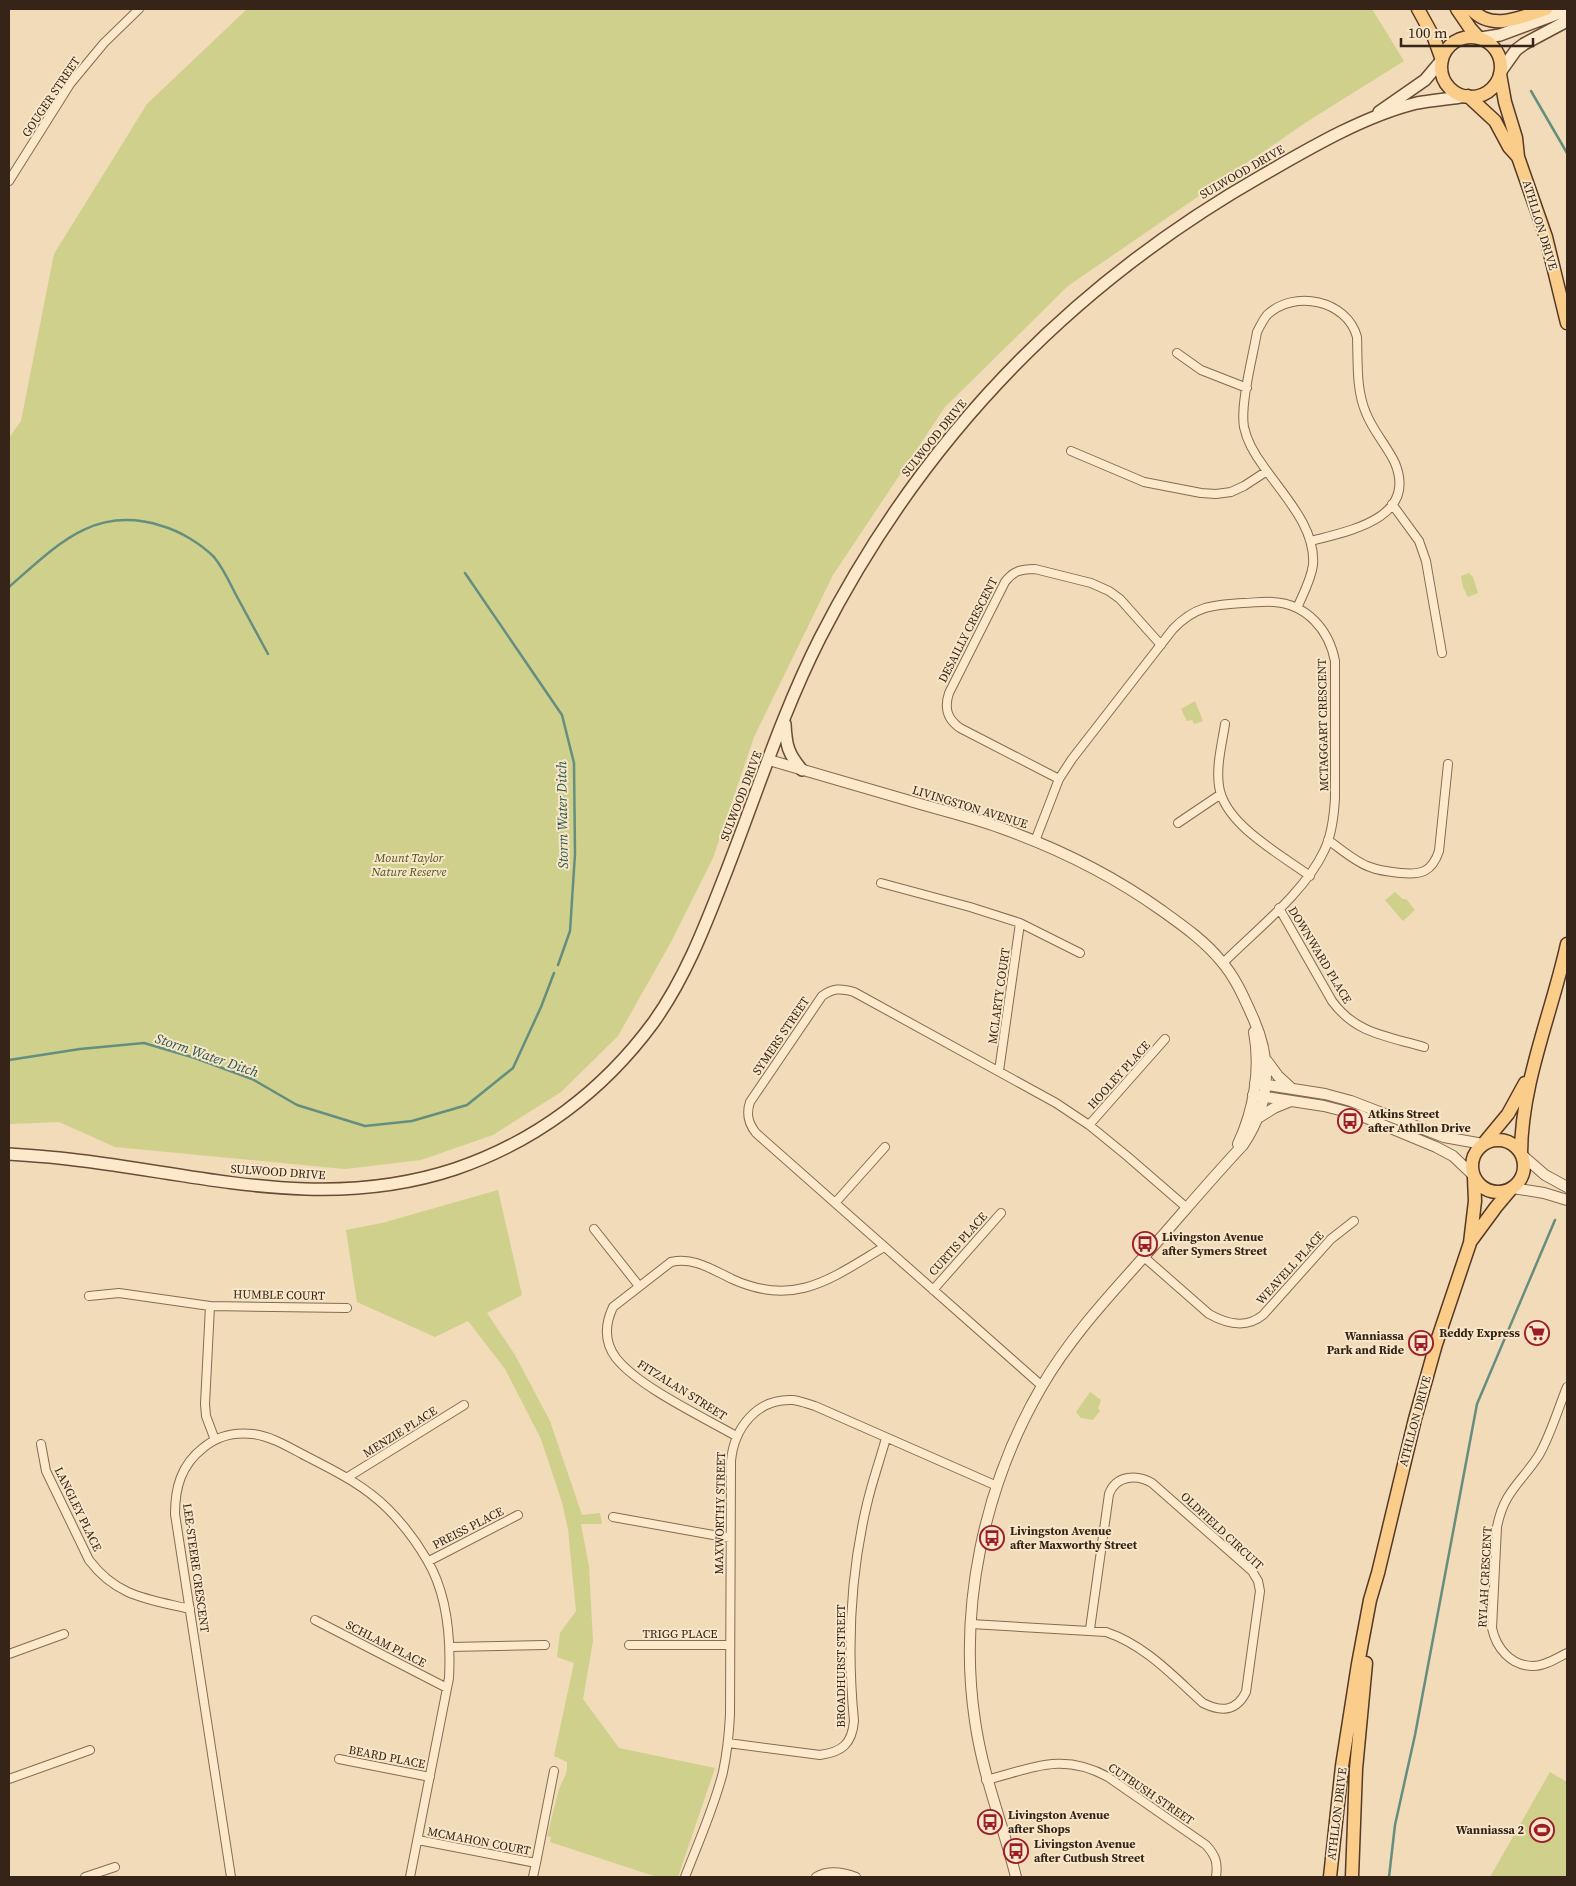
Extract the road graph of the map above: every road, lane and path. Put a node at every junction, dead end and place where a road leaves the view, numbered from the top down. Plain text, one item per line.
1 (139, 9) edge
2 (1418, 9) edge
3 (1457, 9) edge
4 (1472, 9) edge
5 (1546, 9) edge
6 (1567, 10) edge
7 (1567, 21) edge
8 (1480, 38) junction
9 (1442, 60) junction
10 (1500, 73) junction
11 (1467, 96) junction
12 (1369, 120) junction
13 (1518, 157) junction
14 (9, 181) edge
15 (1567, 323) edge
16 (1177, 353) dead end
17 (1247, 388) junction
18 (1071, 451) dead end
19 (1267, 471) junction
20 (1392, 504) junction
21 (1311, 541) junction
22 (1297, 608) junction
23 (1161, 645) junction
24 (1442, 653) dead end
25 (785, 720) junction
26 (1225, 724) dead end
27 (769, 760) junction
28 (1448, 764) dead end
29 (802, 770) junction
30 (1059, 779) junction
31 (1221, 794) junction
32 (1178, 823) dead end
33 (1328, 840) junction
34 (1035, 841) junction
35 (1310, 876) junction
36 (881, 883) dead end
37 (1279, 908) junction
38 (1020, 923) junction
39 (1567, 944) edge
40 (1080, 953) dead end
41 (1223, 963) junction
42 (1251, 1013) junction
43 (1165, 1039) dead end
44 (1424, 1046) dead end
45 (1267, 1061) junction
46 (1534, 1067) junction
47 (999, 1071) junction
48 (1255, 1083) junction
49 (1266, 1084) junction
50 (1292, 1088) junction
51 (1254, 1095) junction
52 (1265, 1096) junction
53 (1294, 1100) junction
54 (1258, 1118) junction
55 (1089, 1125) junction
56 (1484, 1143) junction
57 (884, 1148) dead end
58 (9, 1154) edge
59 (1521, 1154) junction
60 (1224, 1166) junction
61 (1474, 1177) junction
62 (1567, 1187) edge
63 (1512, 1188) junction
64 (1567, 1200) edge
65 (835, 1203) junction
66 (1186, 1208) junction
67 (1001, 1213) dead end
68 (1354, 1221) dead end
69 (594, 1229) dead end
70 (1470, 1243) junction
71 (884, 1247) junction
72 (1144, 1256) junction
73 (639, 1286) junction
74 (933, 1290) junction
75 (90, 1296) dead end
76 (210, 1306) junction
77 (347, 1308) dead end
78 (1042, 1386) junction
79 (1567, 1387) edge
80 (464, 1405) dead end
81 (736, 1436) junction
82 (886, 1438) junction
83 (215, 1440) junction
84 (41, 1444) dead end
85 (348, 1478) junction
86 (997, 1486) junction
87 (518, 1515) dead end
88 (613, 1517) dead end
89 (730, 1538) junction
90 (428, 1561) junction
91 (1378, 1574) junction
92 (190, 1609) junction
93 (315, 1620) dead end
94 (971, 1624) junction
95 (1090, 1629) junction
96 (64, 1634) dead end
97 (545, 1645) dead end
98 (629, 1645) dead end
99 (730, 1645) junction
100 (450, 1647) junction
101 (1567, 1653) edge
102 (9, 1654) edge
103 (447, 1688) junction
104 (728, 1743) junction
105 (90, 1750) dead end
106 (339, 1759) dead end
107 (554, 1771) dead end
108 (430, 1777) junction
109 (9, 1779) edge
110 (986, 1780) junction
111 (418, 1840) junction
112 (536, 1863) junction
113 (115, 1867) dead end
114 (1330, 1871) edge
115 (1352, 1873) edge
116 (85, 1877) edge
117 (231, 1877) edge
118 (410, 1877) edge
119 (533, 1877) edge
120 (685, 1877) edge
121 (816, 1877) edge
122 (856, 1877) edge
123 (1016, 1877) edge
124 (1216, 1877) edge

1 - 14 street, GOUGER STREET
2 - 9 main road
3 - 8 main road
4 - 5 main road
6 - 8 main road
7 - 10 main road
8 - 9 main road
8 - 10 main road
9 - 11 main road
9 - 12 main road, SULWOOD DRIVE
10 - 11 main road
10 - 13 main road, ATHLLON DRIVE
11 - 12 main road, SULWOOD DRIVE
11 - 13 main road, ATHLLON DRIVE
12 - 25 main road, SULWOOD DRIVE
13 - 15 main road, ATHLLON DRIVE
16 - 17 street
17 - 19 street
17 - 20 street
18 - 19 street
19 - 21 street
20 - 21 street
20 - 24 street
21 - 22 street
22 - 23 street, MCTAGGART CRESCENT
22 - 33 street, MCTAGGART CRESCENT
23 - 30 street, MCTAGGART CRESCENT
23 - 30 street, DESAILLY CRESCENT
25 - 27 main road, SULWOOD DRIVE
25 - 29 main road
26 - 31 street
27 - 29 street, LIVINGSTON AVENUE
27 - 58 main road, SULWOOD DRIVE
28 - 33 street
29 - 34 street, LIVINGSTON AVENUE
30 - 34 street, MCTAGGART CRESCENT
31 - 32 street
31 - 35 street
33 - 35 street, MCTAGGART CRESCENT
34 - 41 street, LIVINGSTON AVENUE
35 - 37 street, MCTAGGART CRESCENT
36 - 38 street
37 - 41 street, MCTAGGART CRESCENT
37 - 44 street, DOWNWARD PLACE
38 - 40 street
38 - 47 street, MCLARTY COURT
39 - 46 main road
41 - 42 street, LIVINGSTON AVENUE
42 - 45 street, LIVINGSTON AVENUE
42 - 48 street, LIVINGSTON AVENUE
43 - 55 street, HOOLEY PLACE
45 - 49 street, LIVINGSTON AVENUE
45 - 50 street
46 - 56 main road
46 - 59 main road
47 - 55 street, SYMERS STREET
47 - 65 street, SYMERS STREET
48 - 49 street
48 - 51 street, LIVINGSTON AVENUE
49 - 50 street
49 - 52 street, LIVINGSTON AVENUE
50 - 56 street
51 - 52 street
51 - 60 street, LIVINGSTON AVENUE
52 - 53 street
52 - 54 street, LIVINGSTON AVENUE
53 - 54 street
53 - 61 street
54 - 60 street, LIVINGSTON AVENUE
55 - 66 street, SYMERS STREET
56 - 59 main road
56 - 61 main road
57 - 65 street
59 - 62 street
59 - 63 main road
60 - 66 street, LIVINGSTON AVENUE
61 - 63 main road
61 - 70 main road, ATHLLON DRIVE
63 - 64 street
63 - 70 main road, ATHLLON DRIVE
65 - 71 street, SYMERS STREET
66 - 72 street, LIVINGSTON AVENUE
67 - 74 street, CURTIS PLACE
68 - 72 street, WEAVELL PLACE
69 - 73 street
70 - 91 main road, ATHLLON DRIVE
71 - 73 street, FITZALAN STREET
71 - 74 street, SYMERS STREET
72 - 78 street, LIVINGSTON AVENUE
73 - 81 street, FITZALAN STREET
74 - 78 street, SYMERS STREET
75 - 76 street, HUMBLE COURT
76 - 77 street, HUMBLE COURT
76 - 83 street
78 - 86 street, LIVINGSTON AVENUE
79 - 101 street, RYLAH CRESCENT
80 - 85 street, MENZIE PLACE
81 - 82 street, MAXWORTHY STREET
81 - 89 street, MAXWORTHY STREET
82 - 86 street, MAXWORTHY STREET
82 - 104 street, BROADHURST STREET
83 - 85 street, LEE-STEERE CRESCENT
83 - 92 street, LEE-STEERE CRESCENT
84 - 92 street, LANGLEY PLACE
85 - 90 street, LEE-STEERE CRESCENT
86 - 94 street, LIVINGSTON AVENUE
87 - 90 street, PREISS PLACE
88 - 89 street
89 - 99 street, MAXWORTHY STREET
90 - 100 street, LEE-STEERE CRESCENT
91 - 114 main road, ATHLLON DRIVE
91 - 115 main road, ATHLLON DRIVE
92 - 117 street, LEE-STEERE CRESCENT
93 - 103 street, SCHLAM PLACE
94 - 95 street, OLDFIELD CIRCUIT
94 - 110 street, LIVINGSTON AVENUE
95 - 95 street, OLDFIELD CIRCUIT
96 - 102 street
97 - 100 street
98 - 99 street, TRIGG PLACE
99 - 104 street, MAXWORTHY STREET
100 - 103 street, LEE-STEERE CRESCENT
103 - 108 street, LEE-STEERE CRESCENT
104 - 120 street, MAXWORTHY STREET
105 - 109 street
106 - 108 street, BEARD PLACE
107 - 112 street, MCMAHON COURT
108 - 111 street, LEE-STEERE CRESCENT
110 - 123 street, LIVINGSTON AVENUE
110 - 124 street, CUTBUSH STREET
111 - 112 street, MCMAHON COURT
111 - 118 street, LEE-STEERE CRESCENT
112 - 119 street, MCMAHON COURT
113 - 116 street
121 - 122 street

